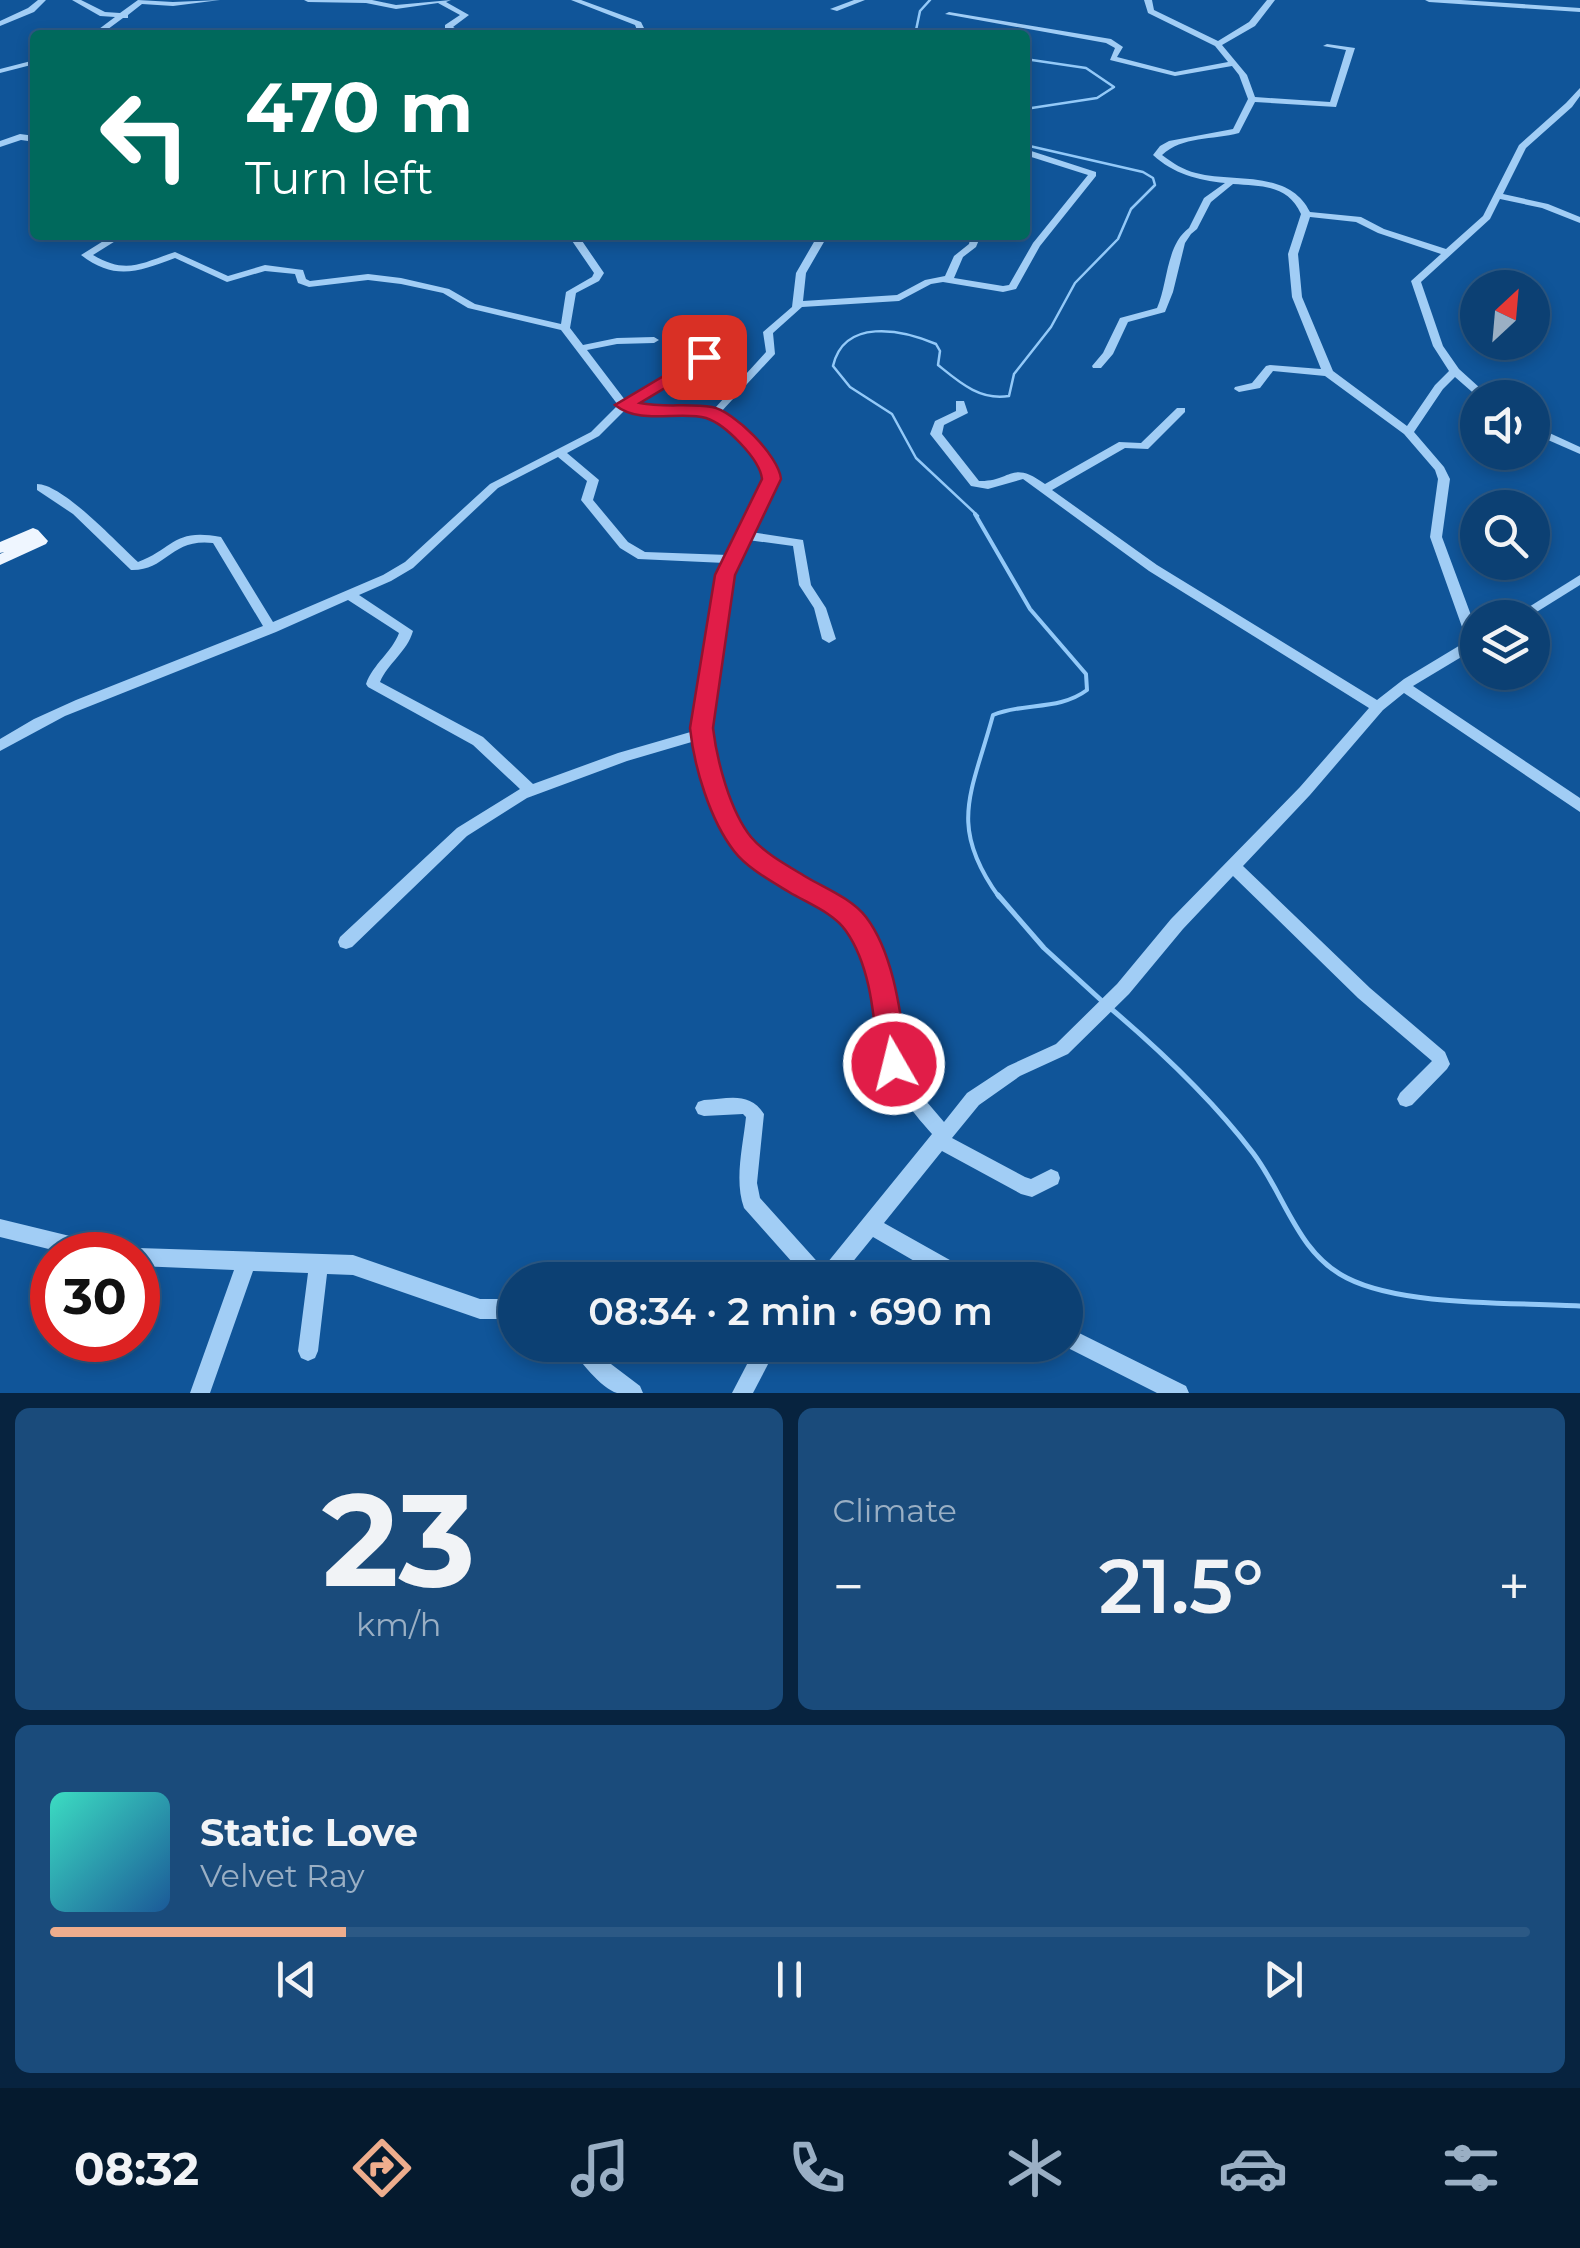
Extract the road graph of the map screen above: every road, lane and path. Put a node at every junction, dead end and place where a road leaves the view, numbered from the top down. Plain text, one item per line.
1 (42, 0) edge
2 (76, 0) edge
3 (216, 0) edge
4 (308, 0) edge
5 (439, 0) edge
6 (447, 0) edge
7 (575, 0) edge
8 (861, 0) edge
9 (1148, 0) edge
10 (1271, 0) edge
11 (1429, 0) edge
12 (142, 1) edge
13 (1471, 2) edge
14 (834, 10) dead end
15 (1580, 10) edge
16 (949, 14) dead end
17 (126, 16) junction
18 (0, 24) edge
19 (640, 28) dead end
20 (103, 30) edge
21 (454, 30) edge
22 (1218, 44) junction
23 (1326, 46) dead end
24 (30, 63) edge
25 (1234, 63) junction
26 (2, 68) edge
27 (1580, 90) edge
28 (1252, 99) junction
29 (30, 138) edge
30 (0, 144) edge
31 (1030, 153) edge
32 (1040, 156) junction
33 (1030, 163) edge
34 (1228, 184) junction
35 (1499, 196) junction
36 (1306, 214) junction
37 (1580, 220) edge
38 (112, 240) edge
39 (576, 240) edge
40 (820, 240) edge
41 (974, 240) edge
42 (1445, 252) junction
43 (948, 279) junction
44 (799, 304) junction
45 (565, 328) junction
46 (720, 332) dead end
47 (654, 340) dead end
48 (582, 348) junction
49 (1097, 366) dead end
50 (1455, 371) junction
51 (1328, 374) junction
52 (1465, 380) edge
53 (1239, 389) dead end
54 (960, 403) dead end
55 (624, 405) junction
56 (1180, 410) dead end
57 (711, 412) junction
58 (1408, 432) junction
59 (1550, 436) edge
60 (1580, 450) edge
61 (560, 452) junction
62 (41, 486) dead end
63 (1044, 490) junction
64 (743, 535) junction
65 (0, 548) edge
66 (0, 560) edge
67 (731, 560) junction
68 (1576, 586) edge
69 (349, 595) junction
70 (1460, 600) edge
71 (1550, 600) edge
72 (271, 629) junction
73 (829, 640) dead end
74 (1460, 652) edge
75 (1402, 686) junction
76 (1378, 707) junction
77 (701, 734) junction
78 (0, 746) edge
79 (531, 791) junction
80 (1580, 806) edge
81 (1234, 867) junction
82 (346, 942) dead end
83 (1406, 1099) dead end
84 (704, 1108) dead end
85 (941, 1137) junction
86 (1051, 1178) dead end
87 (871, 1226) junction
88 (0, 1228) edge
89 (30, 1235) edge
90 (160, 1258) edge
91 (247, 1260) junction
92 (807, 1262) edge
93 (840, 1262) edge
94 (934, 1262) edge
95 (319, 1264) junction
96 (498, 1309) edge
97 (1083, 1346) edge
98 (308, 1351) dead end
99 (595, 1362) edge
100 (759, 1362) edge
101 (1154, 1386) edge
102 (200, 1393) edge
103 (634, 1393) edge
104 (742, 1393) edge
105 (1179, 1393) edge

1 - 18 street
2 - 17 street
3 - 12 street
4 - 5 street
5 - 6 street
5 - 21 street
7 - 19 street
8 - 14 street
9 - 22 street
10 - 22 street
11 - 13 street
12 - 17 street
13 - 15 street
16 - 25 street
17 - 20 street
22 - 25 street
23 - 28 street
24 - 26 street
25 - 28 street
27 - 35 street
28 - 34 street
29 - 30 street
31 - 32 street
32 - 33 street
32 - 43 street
34 - 36 street
34 - 49 street
35 - 37 street
35 - 42 street
36 - 42 street
36 - 51 street
38 - 45 street
39 - 45 street
40 - 44 street
41 - 43 street
42 - 50 street
43 - 44 street
44 - 57 street
45 - 48 street
46 - 55 street
47 - 48 street
48 - 55 street
50 - 52 street
50 - 58 street
51 - 53 street
51 - 58 street
54 - 63 street
55 - 57 street
55 - 61 street
56 - 63 street
57 - 64 street
58 - 70 street
59 - 60 street
61 - 67 street
61 - 69 street
62 - 72 street
63 - 76 street
64 - 67 street
64 - 73 street
65 - 66 main road
67 - 77 street
68 - 71 street
69 - 72 street
69 - 79 street
72 - 78 street
74 - 75 street
75 - 76 street
75 - 80 street
76 - 81 street
77 - 79 street
77 - 85 street
79 - 82 street
81 - 83 street
81 - 85 street
84 - 92 street
85 - 86 street
85 - 87 street
87 - 93 street
87 - 94 street
88 - 89 street
90 - 91 street
91 - 95 street
91 - 102 street
95 - 96 street
95 - 98 street
97 - 101 street
99 - 103 street
100 - 104 street
101 - 105 street

